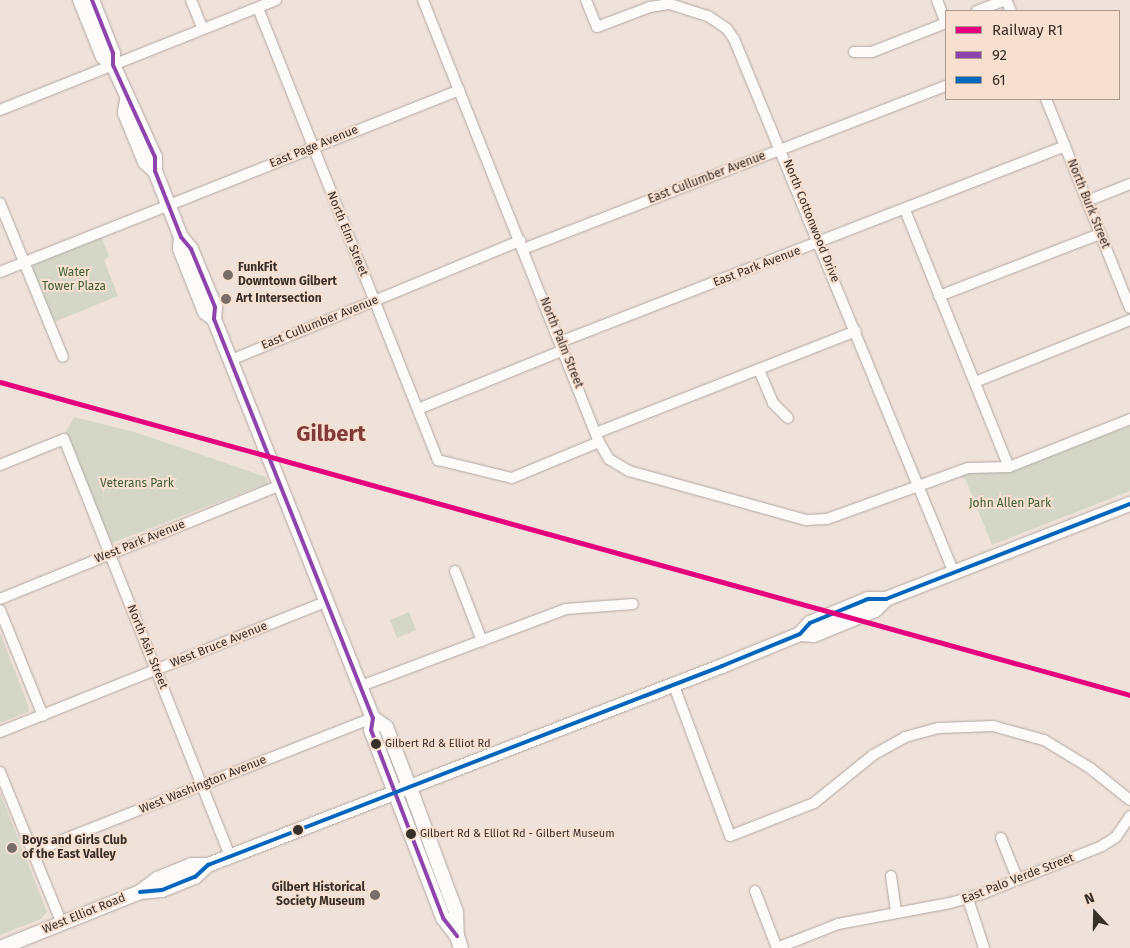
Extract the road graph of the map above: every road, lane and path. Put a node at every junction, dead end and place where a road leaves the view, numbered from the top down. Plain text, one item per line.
1 (80, 0) edge
2 (92, 0) edge
3 (191, 0) edge
4 (276, 0) edge
5 (422, 0) edge
6 (586, 0) edge
7 (937, 0) edge
8 (1006, 0) edge
9 (258, 8) junction
10 (980, 10) edge
11 (945, 20) edge
12 (945, 23) edge
13 (203, 29) junction
14 (854, 52) dead end
15 (113, 65) junction
16 (945, 86) edge
17 (459, 90) junction
18 (1046, 100) edge
19 (0, 110) edge
20 (1065, 146) junction
21 (313, 147) junction
22 (782, 150) junction
23 (1130, 184) edge
24 (1087, 201) junction
25 (0, 204) edge
26 (169, 205) junction
27 (905, 210) junction
28 (1100, 234) junction
29 (819, 243) junction
30 (522, 245) junction
31 (24, 263) junction
32 (0, 272) edge
33 (939, 296) junction
34 (374, 301) junction
35 (1129, 306) edge
36 (1130, 320) edge
37 (856, 332) junction
38 (562, 346) junction
39 (62, 357) dead end
40 (231, 360) junction
41 (759, 370) junction
42 (975, 382) junction
43 (418, 409) junction
44 (788, 418) dead end
45 (1130, 419) edge
46 (598, 438) junction
47 (0, 464) edge
48 (1009, 467) junction
49 (281, 485) junction
50 (919, 487) junction
51 (1130, 504) edge
52 (110, 554) junction
53 (455, 571) dead end
54 (954, 573) junction
55 (0, 599) edge
56 (327, 601) junction
57 (634, 604) dead end
58 (0, 610) edge
59 (482, 641) junction
60 (156, 670) junction
61 (361, 686) junction
62 (674, 686) junction
63 (42, 716) junction
64 (373, 718) junction
65 (0, 732) edge
66 (0, 772) edge
67 (202, 785) junction
68 (402, 789) junction
69 (1130, 800) edge
70 (1130, 816) edge
71 (1001, 838) dead end
72 (32, 852) junction
73 (230, 856) junction
74 (892, 876) dead end
75 (1018, 880) junction
76 (755, 890) dead end
77 (968, 899) junction
78 (896, 913) junction
79 (62, 924) junction
80 (459, 942) edge
81 (0, 948) edge
82 (777, 948) edge
83 (984, 948) edge

1 - 15 main road
2 - 15 main road
3 - 13 street
4 - 9 street
5 - 17 street, North Palm Street
6 - 22 street, North Cottonwood Drive
7 - 11 street
8 - 10 street
9 - 13 street
9 - 21 street, North Elm Street
12 - 14 street
13 - 15 street
15 - 19 street
15 - 26 main road
16 - 22 street, East Cullumber Avenue
17 - 21 street, East Page Avenue
17 - 30 street, North Palm Street
18 - 20 street, North Burk Street
20 - 24 street, North Burk Street
20 - 27 street, East Park Avenue
21 - 26 street, East Page Avenue
21 - 34 street, North Elm Street
22 - 29 street, North Cottonwood Drive
22 - 30 street, East Cullumber Avenue
23 - 24 street
24 - 28 street, North Burk Street
25 - 31 street
26 - 31 street, East Page Avenue
26 - 40 main road
27 - 29 street, East Park Avenue
27 - 33 street
28 - 33 street
28 - 35 street, North Burk Street
29 - 37 street, North Cottonwood Drive
29 - 38 street, East Park Avenue
30 - 34 street, East Cullumber Avenue
30 - 38 street, North Palm Street
31 - 32 street, East Page Avenue
31 - 39 street
33 - 42 street
34 - 40 street, East Cullumber Avenue
34 - 43 street, North Elm Street
36 - 42 street
37 - 41 street
37 - 50 street, North Cottonwood Drive
38 - 43 street, East Park Avenue
38 - 46 street, North Palm Street
40 - 49 main road
41 - 44 street
41 - 46 street
42 - 48 street
43 - 46 street, North Elm Street
45 - 48 street
46 - 50 street, North Palm Street
47 - 52 street, North Ash Street
48 - 50 street, North Palm Street
49 - 52 street, West Park Avenue
49 - 56 main road
50 - 54 street, North Cottonwood Drive
51 - 54 main road, West Elliot Road
52 - 55 street, West Park Avenue
52 - 60 street, North Ash Street
53 - 59 street
54 - 62 main road, West Elliot Road
56 - 60 street, West Bruce Avenue
56 - 61 main road
57 - 59 street
58 - 63 street
59 - 61 street
60 - 63 street, West Bruce Avenue
60 - 67 street, North Ash Street
61 - 64 main road
62 - 68 main road, West Elliot Road
62 - 69 street
63 - 65 street, West Bruce Avenue
64 - 67 street, West Washington Avenue
64 - 68 main road
66 - 72 street
67 - 72 street, West Washington Avenue
67 - 73 street, North Ash Street
68 - 73 main road, West Elliot Road
68 - 80 main road
70 - 75 street, East Palo Verde Street
71 - 75 street
72 - 79 street
73 - 79 main road, West Elliot Road
74 - 78 street
75 - 77 street, East Palo Verde Street
76 - 82 street
77 - 78 street, East Palo Verde Street
77 - 83 street
78 - 82 street, East Palo Verde Street
79 - 81 main road, West Elliot Road

